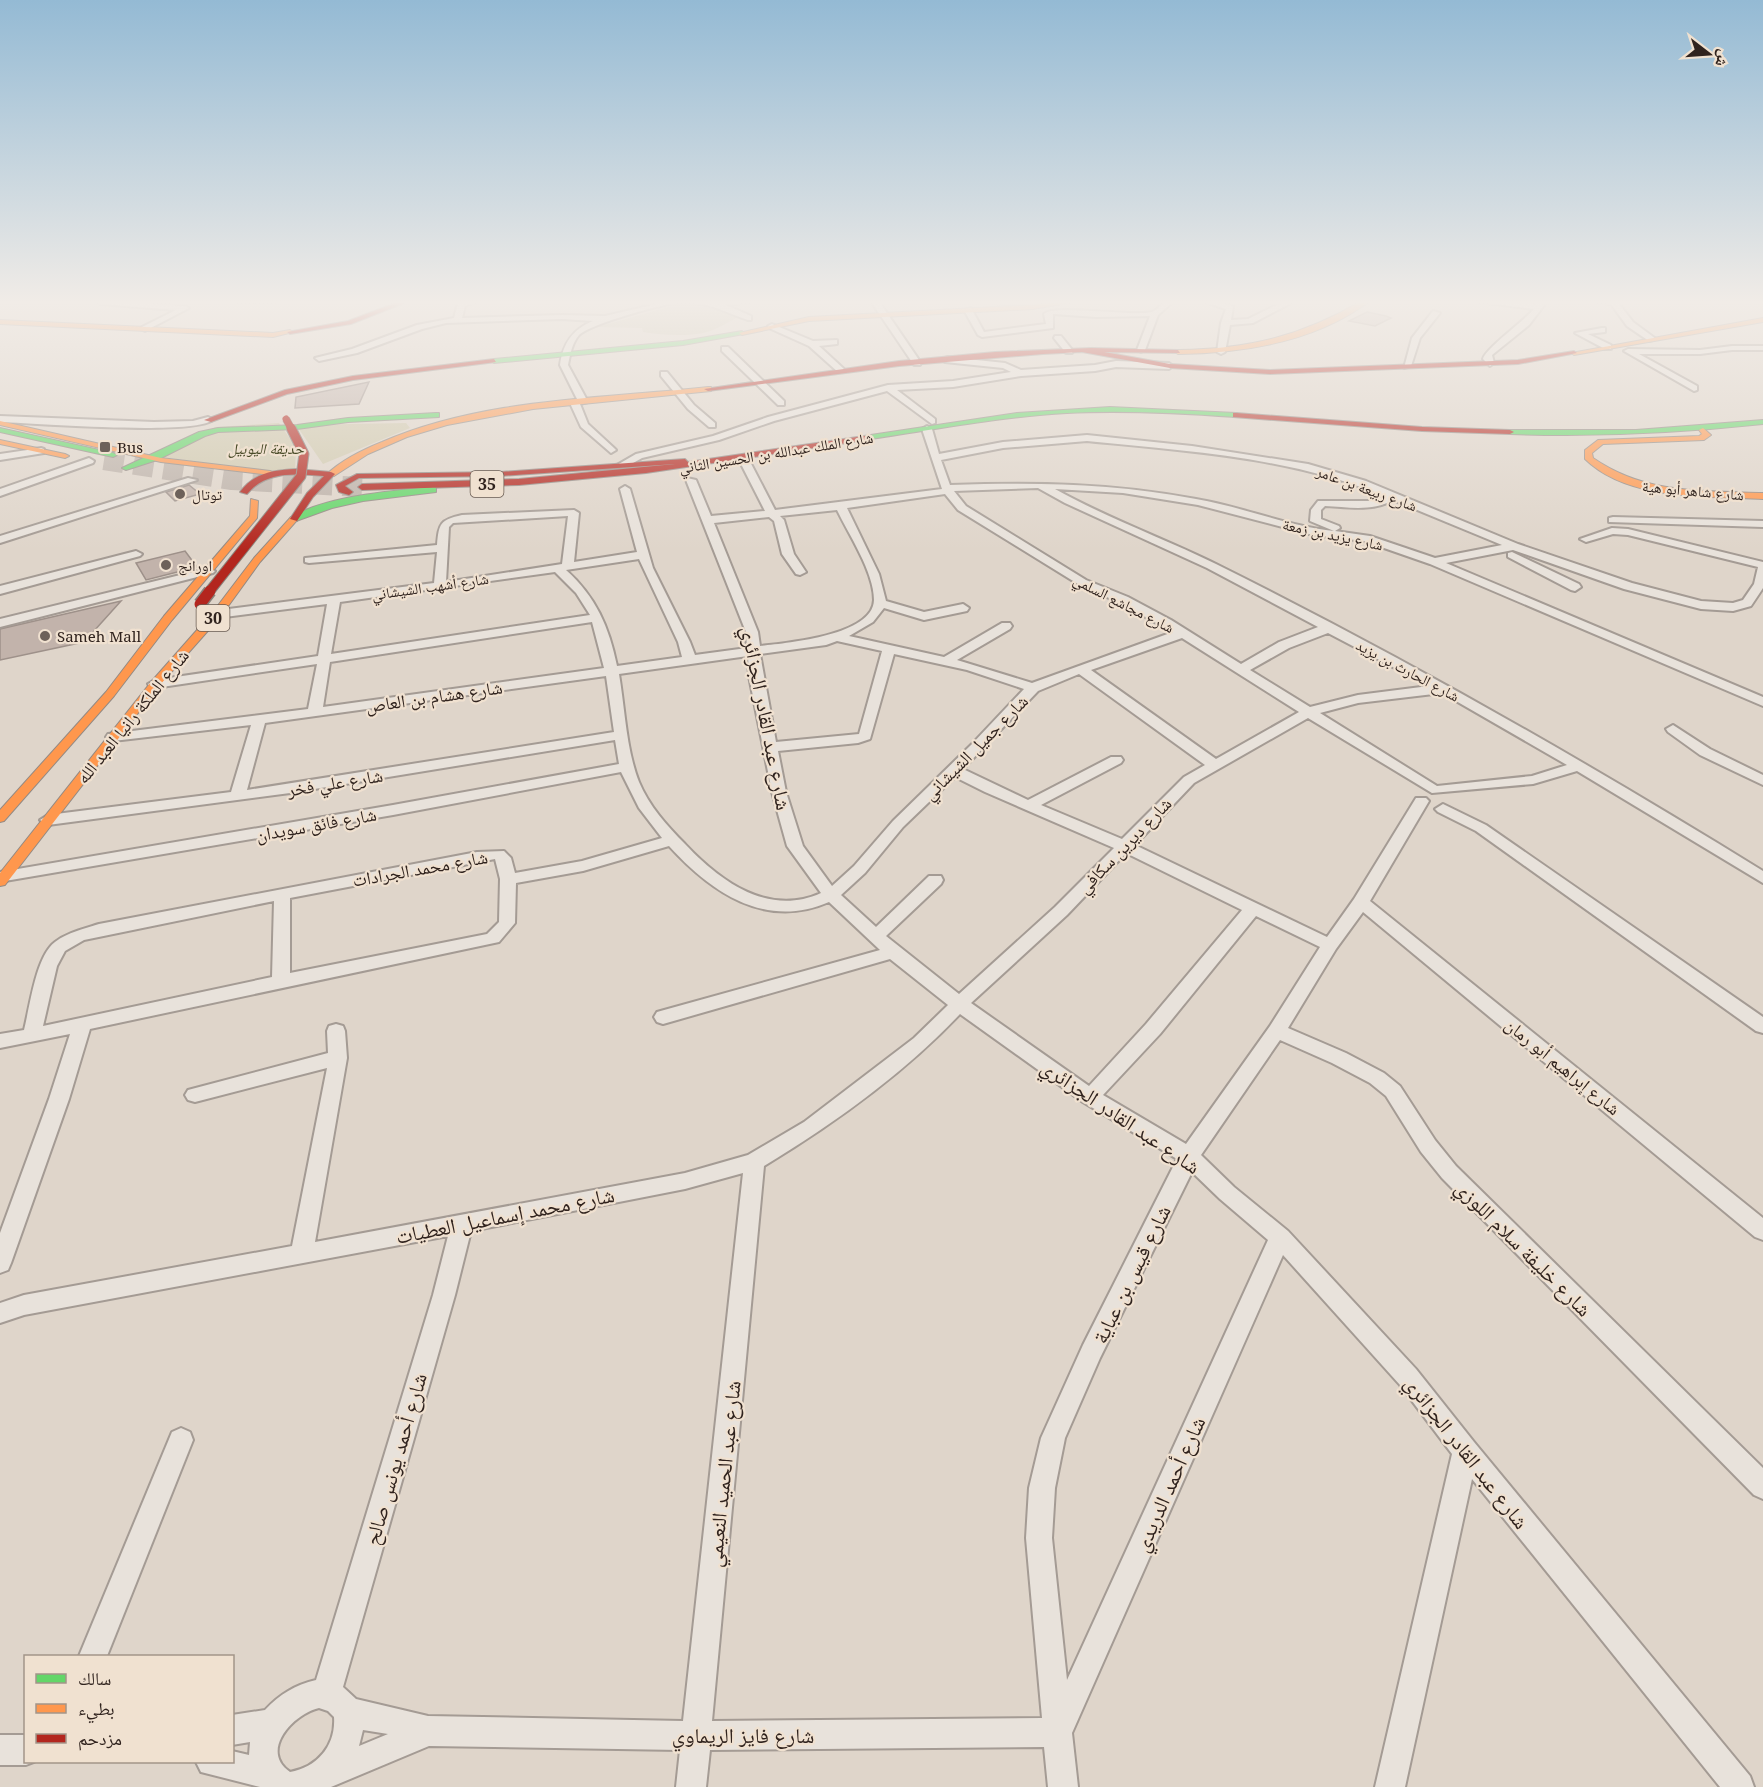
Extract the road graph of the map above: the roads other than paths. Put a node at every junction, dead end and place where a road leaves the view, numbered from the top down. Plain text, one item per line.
1 (323, 383) edge
2 (330, 383) edge
3 (571, 383) edge
4 (671, 383) edge
5 (744, 383) edge
6 (762, 383) edge
7 (889, 383) edge
8 (957, 383) edge
9 (1685, 383) edge
10 (891, 387) junction
11 (1694, 388) dead end
12 (679, 393) junction
13 (579, 403) junction
14 (781, 403) dead end
15 (241, 406) junction
16 (512, 412) junction
17 (1763, 417) edge
18 (0, 418) edge
19 (208, 420) joint
20 (1763, 422) edge
21 (0, 423) edge
22 (712, 425) dead end
23 (930, 425) junction
24 (249, 428) junction
25 (0, 430) edge
26 (1703, 430) junction
27 (407, 435) junction
28 (0, 436) edge
29 (0, 442) edge
30 (611, 450) dead end
31 (41, 451) junction
32 (138, 455) junction
33 (154, 458) junction
34 (743, 458) junction
35 (936, 458) junction
36 (2, 459) edge
37 (89, 461) junction
38 (115, 462) junction
39 (683, 464) junction
40 (194, 465) junction
41 (622, 465) junction
42 (248, 472) junction
43 (276, 474) junction
44 (331, 474) junction
45 (160, 475) junction
46 (426, 476) junction
47 (192, 480) junction
48 (691, 480) dead end
49 (211, 483) dead end
50 (1040, 485) junction
51 (364, 488) junction
52 (625, 489) dead end
53 (948, 490) junction
54 (0, 493) edge
55 (1393, 495) junction
56 (1763, 496) edge
57 (249, 497) junction
58 (308, 498) junction
59 (842, 506) junction
60 (772, 514) junction
61 (295, 518) junction
62 (707, 520) junction
63 (1613, 520) dead end
64 (1763, 524) edge
65 (1366, 538) junction
66 (1586, 539) dead end
67 (0, 540) edge
68 (1514, 546) junction
69 (441, 548) junction
70 (1501, 549) junction
71 (136, 554) dead end
72 (643, 555) junction
73 (309, 560) dead end
74 (1434, 562) junction
75 (562, 567) junction
76 (1763, 567) edge
77 (209, 571) junction
78 (800, 572) dead end
79 (156, 584) junction
80 (440, 586) junction
81 (1575, 587) dead end
82 (0, 590) edge
83 (192, 590) junction
84 (334, 600) junction
85 (880, 603) junction
86 (197, 608) dead end
87 (963, 608) dead end
88 (217, 614) junction
89 (597, 618) junction
90 (0, 622) edge
91 (1006, 626) dead end
92 (1328, 628) junction
93 (1183, 633) junction
94 (836, 638) junction
95 (889, 649) junction
96 (160, 651) dead end
97 (755, 651) junction
98 (324, 660) junction
99 (690, 661) junction
100 (946, 661) junction
101 (132, 668) junction
102 (1081, 669) junction
103 (1242, 669) junction
104 (610, 671) junction
105 (155, 684) junction
106 (1033, 688) junction
107 (1444, 689) junction
108 (1763, 702) edge
109 (315, 711) junction
110 (1308, 712) junction
111 (259, 720) junction
112 (1673, 729) dead end
113 (620, 735) junction
114 (113, 737) junction
115 (772, 747) junction
116 (1116, 760) dead end
117 (1215, 765) junction
118 (1579, 766) junction
119 (627, 767) junction
120 (954, 770) junction
121 (1763, 781) edge
122 (1479, 787) junction
123 (1428, 793) junction
124 (238, 795) junction
125 (1029, 805) junction
126 (1447, 806) junction
127 (0, 818) edge
128 (48, 820) junction
129 (1408, 820) junction
130 (672, 840) junction
131 (1124, 846) junction
132 (1763, 878) edge
133 (2, 879) edge
134 (508, 879) junction
135 (935, 880) dead end
136 (282, 895) junction
137 (831, 895) junction
138 (1361, 903) junction
139 (1253, 908) junction
140 (876, 936) junction
141 (1330, 945) junction
142 (893, 952) junction
143 (281, 981) junction
144 (959, 1004) junction
145 (663, 1017) dead end
146 (82, 1025) junction
147 (1763, 1026) edge
148 (336, 1031) dead end
149 (1277, 1031) junction
150 (32, 1035) junction
151 (0, 1041) edge
152 (338, 1058) junction
153 (195, 1095) dead end
154 (1090, 1097) junction
155 (1189, 1156) junction
156 (754, 1162) junction
157 (462, 1224) junction
158 (1763, 1231) edge
159 (1280, 1237) junction
160 (302, 1253) junction
161 (0, 1263) edge
162 (0, 1312) edge
163 (182, 1440) dead end
164 (1465, 1451) junction
165 (1763, 1486) edge
166 (93, 1655) edge
167 (336, 1703) junction
168 (272, 1724) junction
169 (234, 1730) edge
170 (428, 1731) junction
171 (1058, 1732) junction
172 (695, 1736) junction
173 (0, 1750) edge
174 (24, 1750) edge
175 (219, 1763) edge
176 (325, 1773) junction
177 (281, 1782) edge
178 (691, 1787) edge
179 (1063, 1787) edge
180 (1390, 1787) edge
181 (1739, 1787) edge

1 - 15 main road
2 - 86 main road, bridge
3 - 13 street
4 - 12 street
5 - 12 main road, 30
6 - 14 street
7 - 10 street
8 - 10 street
9 - 11 street
10 - 23 street
10 - 41 street
12 - 13 main road, 30
12 - 22 street
13 - 16 main road, 30
13 - 30 street
15 - 19 main road
15 - 24 main road
16 - 24 main road
16 - 27 main road, 30
17 - 23 main road, شارع الملك عبدالله بن الحسين الثاني / 35
18 - 19 street
20 - 26 main road, شارع الملك عبدالله بن الحسين الثاني / 35
21 - 32 main road
23 - 26 main road, شارع الملك عبدالله بن الحسين الثاني / 35
23 - 34 main road, شارع الملك عبدالله بن الحسين الثاني / 35
23 - 35 street, شارع مجاشع السلمي
23 - 39 main road, شارع الملك عبدالله بن الحسين الثاني / 35
24 - 33 main road
25 - 38 main road
26 - 56 main road, شارع شاهر أبو هية
27 - 44 main road, 30
27 - 46 main road
28 - 38 main road
29 - 31 main road
31 - 36 street
31 - 37 main road
32 - 33 main road
32 - 38 main road
33 - 38 main road
33 - 40 main road
34 - 39 main road, شارع الملك عبدالله بن الحسين الثاني / 35
34 - 60 street
35 - 53 street, شارع مجاشع السلمي
35 - 55 street, شارع ربيعة بن عامر
37 - 38 main road
37 - 54 street
38 - 45 main road
39 - 41 main road
39 - 51 main road, شارع الملك عبدالله بن الحسين الثاني / 35
40 - 42 main road
40 - 45 main road
41 - 46 main road
42 - 43 main road
42 - 57 main road
43 - 44 main road
43 - 57 main road
44 - 58 main road, 30
45 - 47 main road
46 - 51 main road
47 - 49 main road
47 - 67 street
48 - 62 street, شارع عبد القادر الجزائري
50 - 53 street, شارع يزيد بن زمعة
50 - 65 street, شارع يزيد بن زمعة
50 - 92 street, شارع الحارث بن يزيد
51 - 61 main road
52 - 72 street
53 - 59 street, شارع يزيد بن زمعة
53 - 93 street, شارع مجاشع السلمي
55 - 65 street
55 - 68 street, شارع ربيعة بن عامر
57 - 58 main road
57 - 77 main road, شارع الملكة رانيا العبد الله / 30
58 - 61 main road, شارع الملكة رانيا العبد الله / 30
59 - 60 street, شارع يزيد بن زمعة
59 - 85 street
60 - 62 street, شارع يزيد بن زمعة
60 - 78 street
61 - 88 main road, شارع الملكة رانيا العبد الله / 30
62 - 97 street, شارع عبد القادر الجزائري
63 - 64 street
65 - 74 street, شارع يزيد بن زمعة
66 - 76 street
68 - 70 street
68 - 76 street, شارع ربيعة بن عامر
69 - 73 street
69 - 75 street
69 - 80 street
70 - 74 street
70 - 81 street
71 - 82 street
72 - 75 street, شارع أشهب الشيشاني
72 - 99 street
74 - 108 street, شارع يزيد بن زمعة
75 - 80 street, شارع أشهب الشيشاني
75 - 89 street
77 - 79 street
77 - 83 main road, شارع الملكة رانيا العبد الله / 30
79 - 83 street
79 - 90 street
80 - 84 street, شارع أشهب الشيشاني
83 - 101 main road, شارع الملكة رانيا العبد الله / 30
84 - 88 street, شارع أشهب الشيشاني
84 - 98 street
85 - 87 street
85 - 94 street
88 - 105 main road, شارع الملكة رانيا العبد الله / 30
89 - 98 street
89 - 104 street
91 - 100 street
92 - 103 street
92 - 107 street, شارع الحارث بن يزيد
93 - 102 street, شارع جميل الشيشاني
93 - 103 street, شارع مجاشع السلمي
94 - 95 street
94 - 97 street, شارع هشام بن العاص
95 - 100 street
95 - 115 street
96 - 101 main road
97 - 99 street, شارع هشام بن العاص
97 - 115 street, شارع عبد القادر الجزائري
98 - 105 street
98 - 109 street
99 - 104 street, شارع هشام بن العاص
100 - 106 street
101 - 127 main road, شارع الملكة رانيا العبد الله / 30
102 - 106 street, شارع جميل الشيشاني
102 - 117 street
103 - 110 street, شارع مجاشع السلمي
104 - 109 street, شارع هشام بن العاص
104 - 113 street
105 - 114 main road, شارع الملكة رانيا العبد الله / 30
106 - 120 street, شارع جميل الشيشاني
107 - 110 street, شارع ديرين سكافي
107 - 118 street, شارع الحارث بن يزيد
109 - 111 street, شارع هشام بن العاص
110 - 117 street, شارع ديرين سكافي
110 - 123 street, شارع مجاشع السلمي
111 - 114 street, شارع هشام بن العاص
111 - 124 street
112 - 121 street
113 - 119 street
113 - 124 street, شارع علي فخر
114 - 128 main road, شارع الملكة رانيا العبد الله / 30
115 - 137 street, شارع عبد القادر الجزائري
116 - 125 street
117 - 131 street, شارع ديرين سكافي
118 - 122 street
118 - 132 street, شارع الحارث بن يزيد
119 - 130 street
119 - 133 street, شارع فائق سويدان
120 - 125 street
120 - 137 street, شارع جميل الشيشاني
122 - 123 street
122 - 126 street
123 - 126 street
123 - 126 street
123 - 129 street, شارع قيس بن عباية
124 - 128 street, شارع علي فخر
125 - 131 street
126 - 129 street
126 - 147 street
128 - 133 main road, شارع الملكة رانيا العبد الله / 30
129 - 138 street, شارع قيس بن عباية
130 - 134 street
130 - 137 street
131 - 139 street
131 - 144 street, شارع ديرين سكافي
134 - 136 street, شارع محمد الجرادات
134 - 143 street, شارع محمد الجرادات
135 - 140 street
136 - 143 street
136 - 150 street, شارع محمد الجرادات
137 - 140 street, شارع عبد القادر الجزائري
138 - 141 street, شارع قيس بن عباية
138 - 158 street, شارع إبراهيم أبو رمان
139 - 141 street
139 - 154 street
140 - 142 street, شارع عبد القادر الجزائري
141 - 149 street, شارع قيس بن عباية
142 - 144 street, شارع عبد القادر الجزائري
142 - 145 street
143 - 146 street, شارع محمد الجرادات
144 - 154 street, شارع عبد القادر الجزائري
144 - 156 street, شارع محمد إسماعيل العطيات
146 - 150 street, شارع محمد الجرادات
146 - 161 street
148 - 152 street
149 - 155 street, شارع قيس بن عباية
149 - 165 street, شارع خليفة سلام اللوزي
150 - 151 street, شارع محمد الجرادات
152 - 153 street
152 - 160 street
154 - 155 street, شارع عبد القادر الجزائري
155 - 159 street, شارع عبد القادر الجزائري
155 - 171 street, شارع قيس بن عباية
156 - 157 street, شارع محمد إسماعيل العطيات
156 - 172 street, شارع عبد الحميد النعيمي
157 - 160 street, شارع محمد إسماعيل العطيات
157 - 167 street, شارع أحمد يونس صالح
159 - 164 street, شارع عبد القادر الجزائري
159 - 171 street, شارع أحمد الدريدي
160 - 162 street, شارع محمد إسماعيل العطيات
163 - 166 street
164 - 180 street
164 - 181 street, شارع عبد القادر الجزائري
167 - 168 street
167 - 170 street, شارع فايز الريماوي
167 - 176 street
168 - 169 street
168 - 177 street
170 - 172 street, شارع فايز الريماوي
170 - 176 street, شارع فايز الريماوي
171 - 172 street, شارع فايز الريماوي
171 - 179 street, شارع قيس بن عباية
172 - 178 street, شارع عبد الحميد النعيمي
173 - 174 street
175 - 177 street
176 - 177 street

